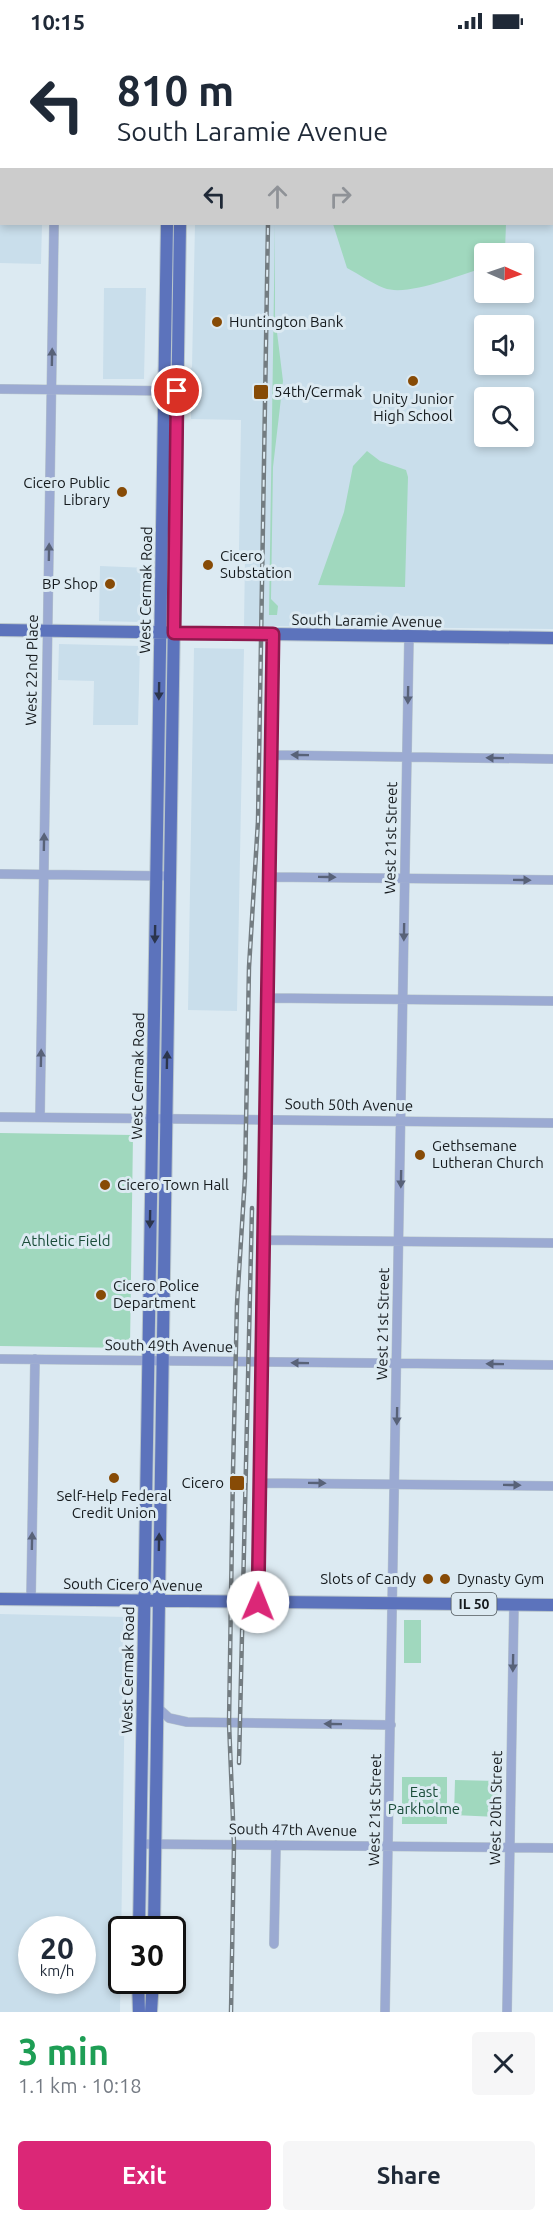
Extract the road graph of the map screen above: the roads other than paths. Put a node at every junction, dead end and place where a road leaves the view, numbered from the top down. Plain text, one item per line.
1 (54, 225) edge
2 (166, 225) edge
3 (180, 225) edge
4 (0, 389) edge
5 (51, 389) junction
6 (164, 391) junction
7 (177, 391) junction
8 (0, 630) edge
9 (47, 631) junction
10 (160, 632) junction
11 (174, 633) junction
12 (273, 634) junction
13 (409, 636) junction
14 (553, 638) edge
15 (271, 755) junction
16 (407, 757) junction
17 (553, 759) edge
18 (0, 874) edge
19 (44, 874) junction
20 (156, 876) junction
21 (170, 876) junction
22 (269, 877) junction
23 (405, 878) junction
24 (553, 880) edge
25 (267, 998) junction
26 (403, 1000) junction
27 (553, 1001) edge
28 (0, 1116) edge
29 (40, 1117) junction
30 (152, 1118) junction
31 (166, 1118) junction
32 (265, 1119) junction
33 (401, 1121) junction
34 (553, 1122) edge
35 (263, 1240) junction
36 (400, 1241) junction
37 (553, 1243) edge
38 (0, 1359) edge
39 (35, 1359) junction
40 (148, 1361) junction
41 (162, 1361) junction
42 (261, 1362) junction
43 (398, 1364) junction
44 (553, 1365) edge
45 (259, 1483) junction
46 (396, 1484) junction
47 (553, 1486) edge
48 (0, 1599) edge
49 (31, 1599) junction
50 (144, 1600) junction
51 (159, 1601) junction
52 (258, 1602) junction
53 (394, 1603) junction
54 (514, 1604) junction
55 (553, 1605) edge
56 (157, 1707) junction
57 (392, 1725) junction
58 (140, 1844) junction
59 (155, 1844) junction
60 (276, 1845) junction
61 (389, 1846) junction
62 (510, 1848) junction
63 (553, 1848) edge
64 (139, 1916) edge
65 (154, 1916) edge
66 (274, 1944) dead end
67 (138, 1994) edge
68 (152, 1994) edge
69 (139, 2012) edge
70 (151, 2012) edge
71 (385, 2012) edge
72 (507, 2012) edge

5 -> 1 street, West 22nd Place
2 - 6 main road, West Cermak Road
3 - 7 main road, West Cermak Road
4 - 5 street
5 - 6 street
9 -> 5 street, West 22nd Place
6 - 7 street
6 - 10 main road, West Cermak Road
7 - 11 main road, West Cermak Road
8 - 9 main road, South Laramie Avenue
9 - 10 main road, South Laramie Avenue
19 -> 9 street, West 22nd Place
10 - 11 main road, South Laramie Avenue
10 -> 20 main road, West Cermak Road
11 - 12 main road, South Laramie Avenue
11 - 21 main road, West Cermak Road
12 - 13 main road, South Laramie Avenue
12 - 15 street
13 - 14 main road, South Laramie Avenue
13 -> 16 street, West 21st Street
16 -> 15 street
15 - 22 street
17 -> 16 street
16 - 23 street, West 21st Street
18 - 19 street
19 - 20 street
29 -> 19 street, West 22nd Place
20 - 21 street
20 -> 30 main road, West Cermak Road
31 -> 21 main road, West Cermak Road
22 -> 23 street
22 - 25 street
23 -> 24 street
23 -> 26 street, West 21st Street
25 - 26 street
25 - 32 street
26 - 27 street
26 - 33 street, West 21st Street
28 - 29 street, South 50th Avenue
29 - 30 street, South 50th Avenue
30 - 31 street, South 50th Avenue
30 -> 40 main road, West Cermak Road
31 - 32 street, South 50th Avenue
31 - 41 main road, West Cermak Road
32 - 33 street, South 50th Avenue
32 - 35 street
33 - 34 street, South 50th Avenue
33 -> 36 street, West 21st Street
35 - 36 street
35 - 42 street
36 - 37 street
36 - 43 street, West 21st Street
38 - 39 street, South 49th Avenue
39 - 40 street, South 49th Avenue
49 -> 39 street
40 - 41 street, South 49th Avenue
40 - 50 main road, West Cermak Road
41 - 42 street, South 49th Avenue
51 -> 41 main road, West Cermak Road
43 -> 42 street, South 49th Avenue
42 - 45 street
44 -> 43 street, South 49th Avenue
43 -> 46 street, West 21st Street
45 -> 46 street
45 - 52 street
46 -> 47 street
46 - 53 street, West 21st Street
48 - 49 main road, South Cicero Avenue / IL 50
49 - 50 main road, South Cicero Avenue / IL 50
50 - 51 main road, South Cicero Avenue / IL 50
50 - 58 main road, West Cermak Road
51 - 52 main road, South Cicero Avenue / IL 50
51 - 56 main road, West Cermak Road
52 - 53 main road, South Cicero Avenue / IL 50
53 - 54 main road, South Cicero Avenue / IL 50
53 - 57 street, West 21st Street
54 - 55 main road, South Cicero Avenue / IL 50
54 -> 62 street, West 20th Street
57 -> 56 street
56 - 59 main road, West Cermak Road
57 - 61 street, West 21st Street
58 - 59 street, South 47th Avenue
58 - 64 main road, West Cermak Road
59 - 60 street, South 47th Avenue
59 - 65 main road, West Cermak Road
60 - 61 street, South 47th Avenue
60 - 66 street
61 - 62 street, South 47th Avenue
61 - 71 street, West 21st Street
62 - 63 street, South 47th Avenue
62 - 72 street, West 20th Street
67 - 69 main road
68 - 70 main road

